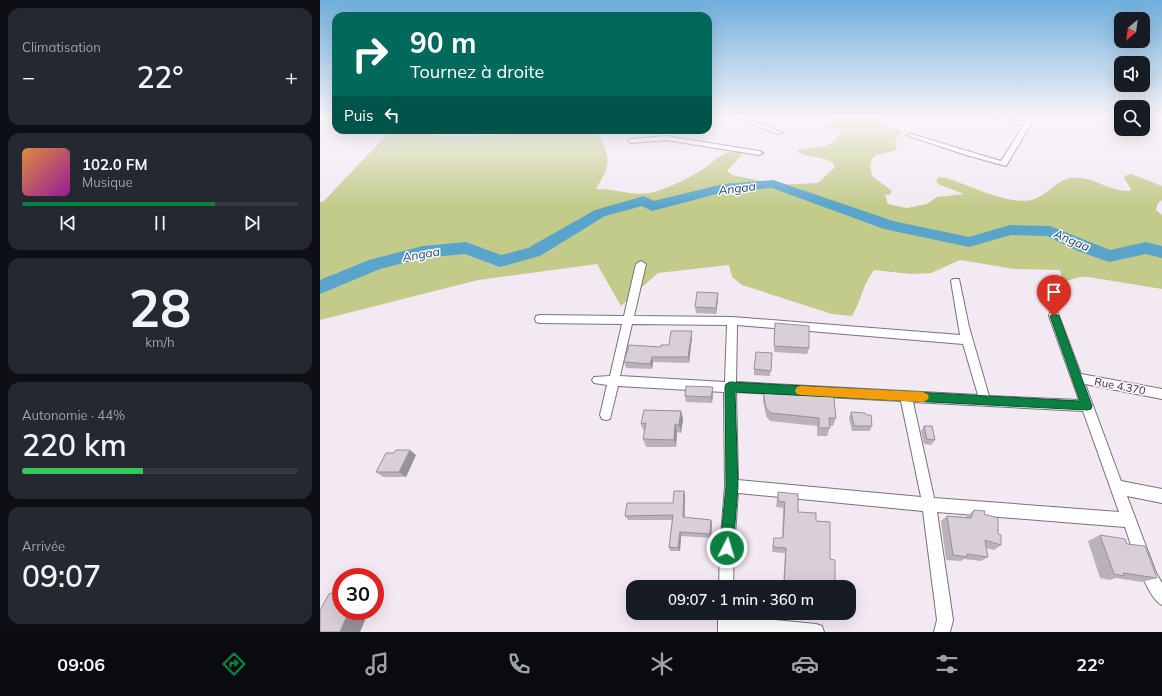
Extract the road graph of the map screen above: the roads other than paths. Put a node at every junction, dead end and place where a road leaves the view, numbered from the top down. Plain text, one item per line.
1 (728, 147) edge
2 (948, 147) edge
3 (1013, 147) edge
4 (759, 153) dead end
5 (641, 264) dead end
6 (956, 281) dead end
7 (1054, 316) dead end
8 (540, 319) dead end
9 (629, 320) junction
10 (732, 321) junction
11 (966, 340) junction
12 (1077, 378) junction
13 (598, 380) dead end
14 (614, 381) junction
15 (730, 387) junction
16 (1162, 394) edge
17 (906, 396) junction
18 (985, 400) junction
19 (1087, 406) junction
20 (606, 415) dead end
21 (732, 486) junction
22 (1117, 487) junction
23 (1162, 496) edge
24 (929, 504) junction
25 (1129, 520) junction
26 (726, 580) edge
27 (1162, 597) edge
28 (726, 623) edge
29 (816, 632) edge
30 (942, 632) edge

1 - 4 street
2 - 3 street
5 - 9 street
6 - 11 street
7 - 12 street
8 - 9 street
9 - 10 street
9 - 14 street
10 - 11 street
10 - 15 street
11 - 18 street
12 - 16 street, Rue 4.370
12 - 19 street
13 - 14 street
14 - 15 street
14 - 20 street
15 - 17 street
15 - 21 street
17 - 18 street
17 - 24 street
18 - 19 street
19 - 22 street
21 - 24 street
21 - 26 street
22 - 23 street
22 - 25 street
24 - 25 street
24 - 30 street
25 - 27 street
28 - 29 street

